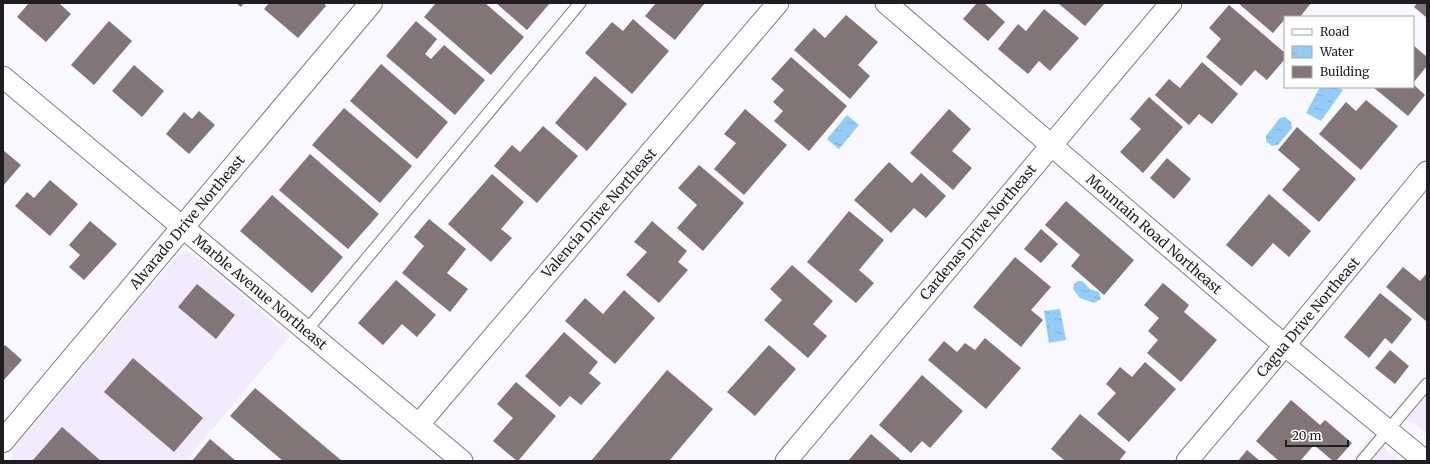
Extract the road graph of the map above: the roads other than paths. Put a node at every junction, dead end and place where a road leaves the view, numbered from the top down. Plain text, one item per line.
1 (371, 3) edge
2 (580, 3) edge
3 (778, 3) edge
4 (886, 3) edge
5 (1171, 3) edge
6 (3, 76) edge
7 (1050, 145) junction
8 (1427, 172) edge
9 (182, 227) junction
10 (306, 331) junction
11 (1284, 345) junction
12 (1427, 384) edge
13 (419, 424) junction
14 (1388, 430) junction
15 (3, 441) edge
16 (462, 461) edge
17 (786, 461) edge
18 (1187, 461) edge
19 (1362, 461) edge
20 (1425, 461) edge

1 - 9 street, Alvarado Drive Northeast
2 - 10 lane
3 - 13 street, Valencia Drive Northeast
4 - 7 street, Mountain Road Northeast
5 - 7 street, Cardenas Drive Northeast
6 - 9 street, Marble Avenue Northeast
7 - 11 street, Mountain Road Northeast
7 - 17 street, Cardenas Drive Northeast
8 - 11 street, Cagua Drive Northeast
9 - 10 street, Marble Avenue Northeast
9 - 15 street, Alvarado Drive Northeast
10 - 13 street, Marble Avenue Northeast
11 - 14 street, Mountain Road Northeast
11 - 18 street, Cagua Drive Northeast
12 - 14 lane
13 - 16 street, Marble Avenue Northeast
14 - 19 lane
14 - 20 street, Mountain Road Northeast

